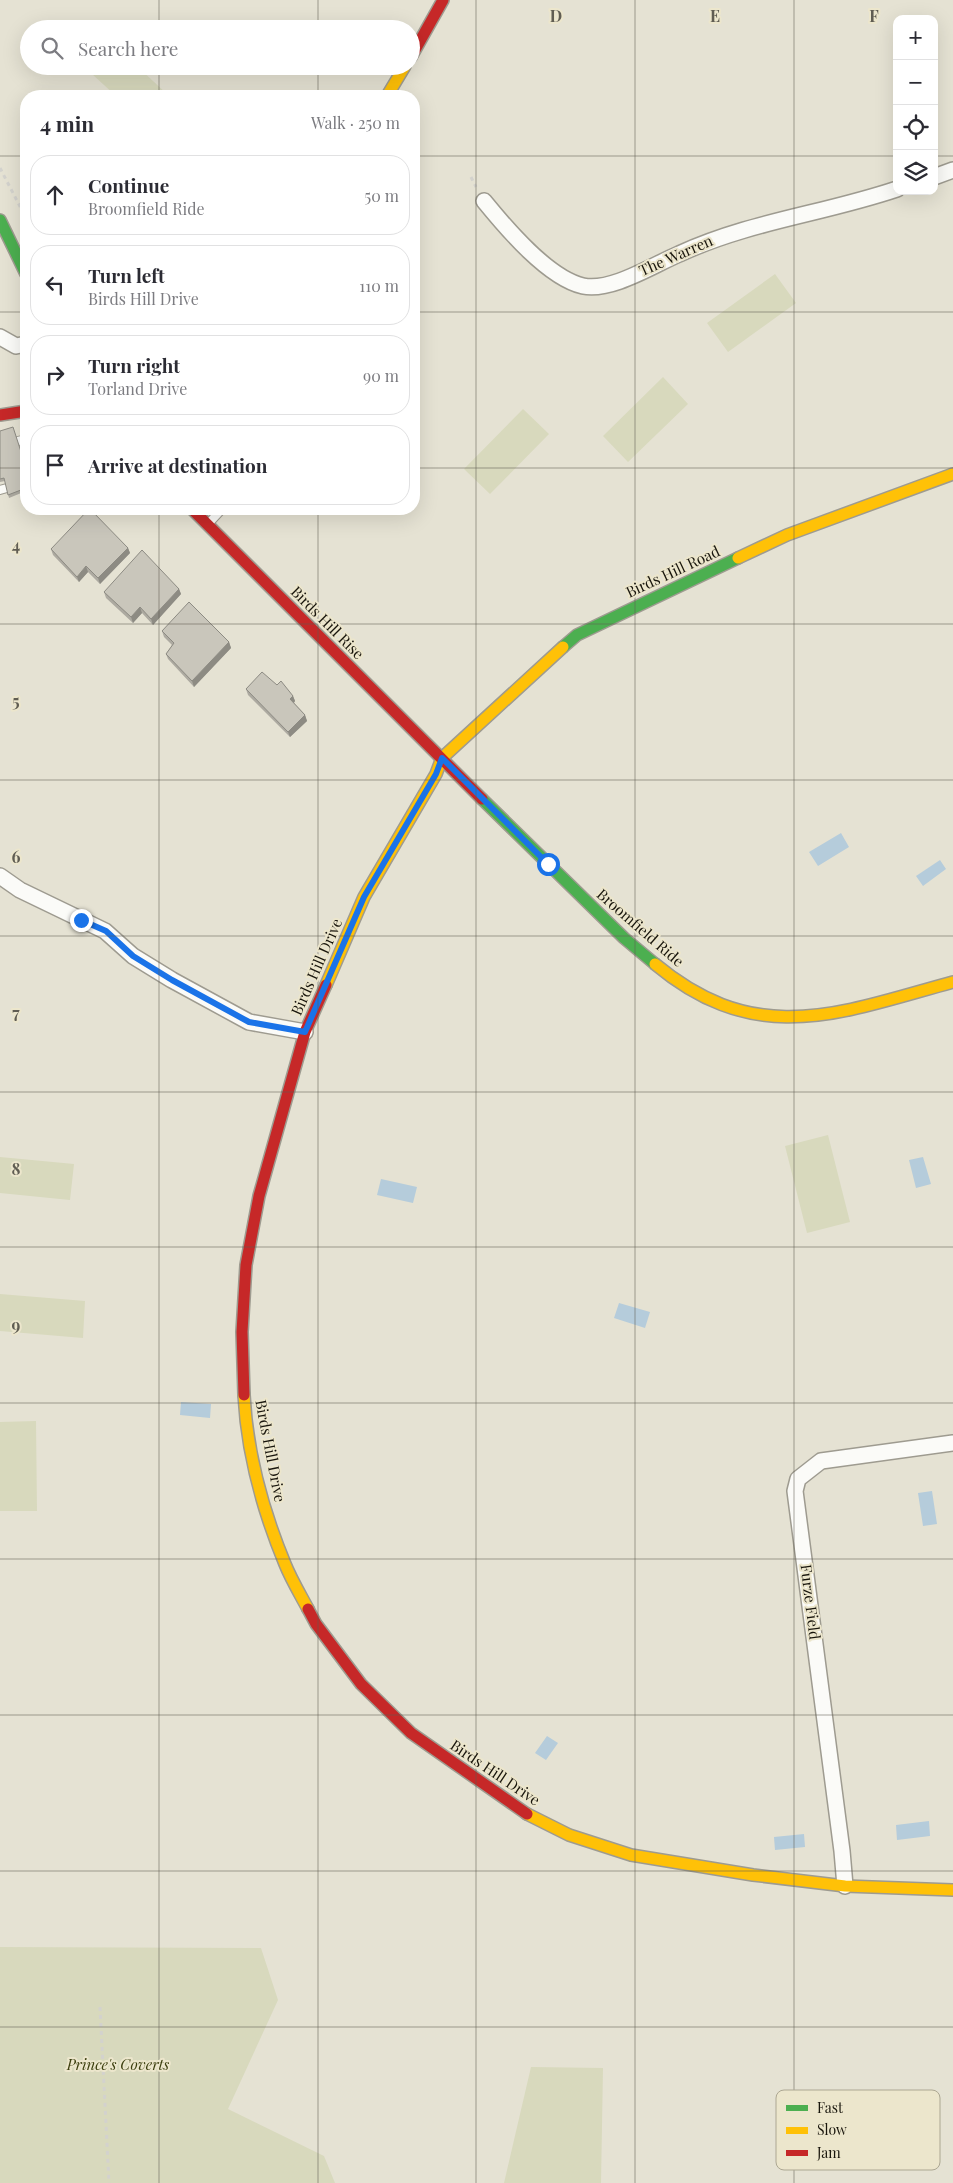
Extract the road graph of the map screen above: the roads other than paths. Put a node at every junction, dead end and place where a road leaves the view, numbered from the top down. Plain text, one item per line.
1 (443, 0) edge
2 (420, 41) edge
3 (400, 75) edge
4 (391, 90) edge
5 (953, 170) edge
6 (938, 176) edge
7 (893, 190) edge
8 (484, 201) dead end
9 (0, 220) edge
10 (20, 262) edge
11 (0, 337) edge
12 (20, 345) edge
13 (20, 412) edge
14 (0, 415) edge
15 (953, 474) edge
16 (198, 515) edge
17 (216, 515) edge
18 (207, 524) junction
19 (442, 758) junction
20 (0, 876) edge
21 (953, 982) edge
22 (305, 1032) junction
23 (953, 1443) edge
24 (845, 1886) junction
25 (953, 1890) edge

1 - 2 street
3 - 4 street
5 - 6 street
7 - 8 street, The Warren
9 - 10 street
11 - 12 street
13 - 14 street
15 - 19 street, Birds Hill Road
16 - 18 street, Birds Hill Rise
17 - 18 lane
18 - 19 street, Birds Hill Rise
19 - 21 street, Broomfield Ride
19 - 22 street, Birds Hill Drive
20 - 22 street
22 - 24 street, Birds Hill Drive
23 - 24 street, Furze Field
24 - 25 street, Birds Hill Drive

